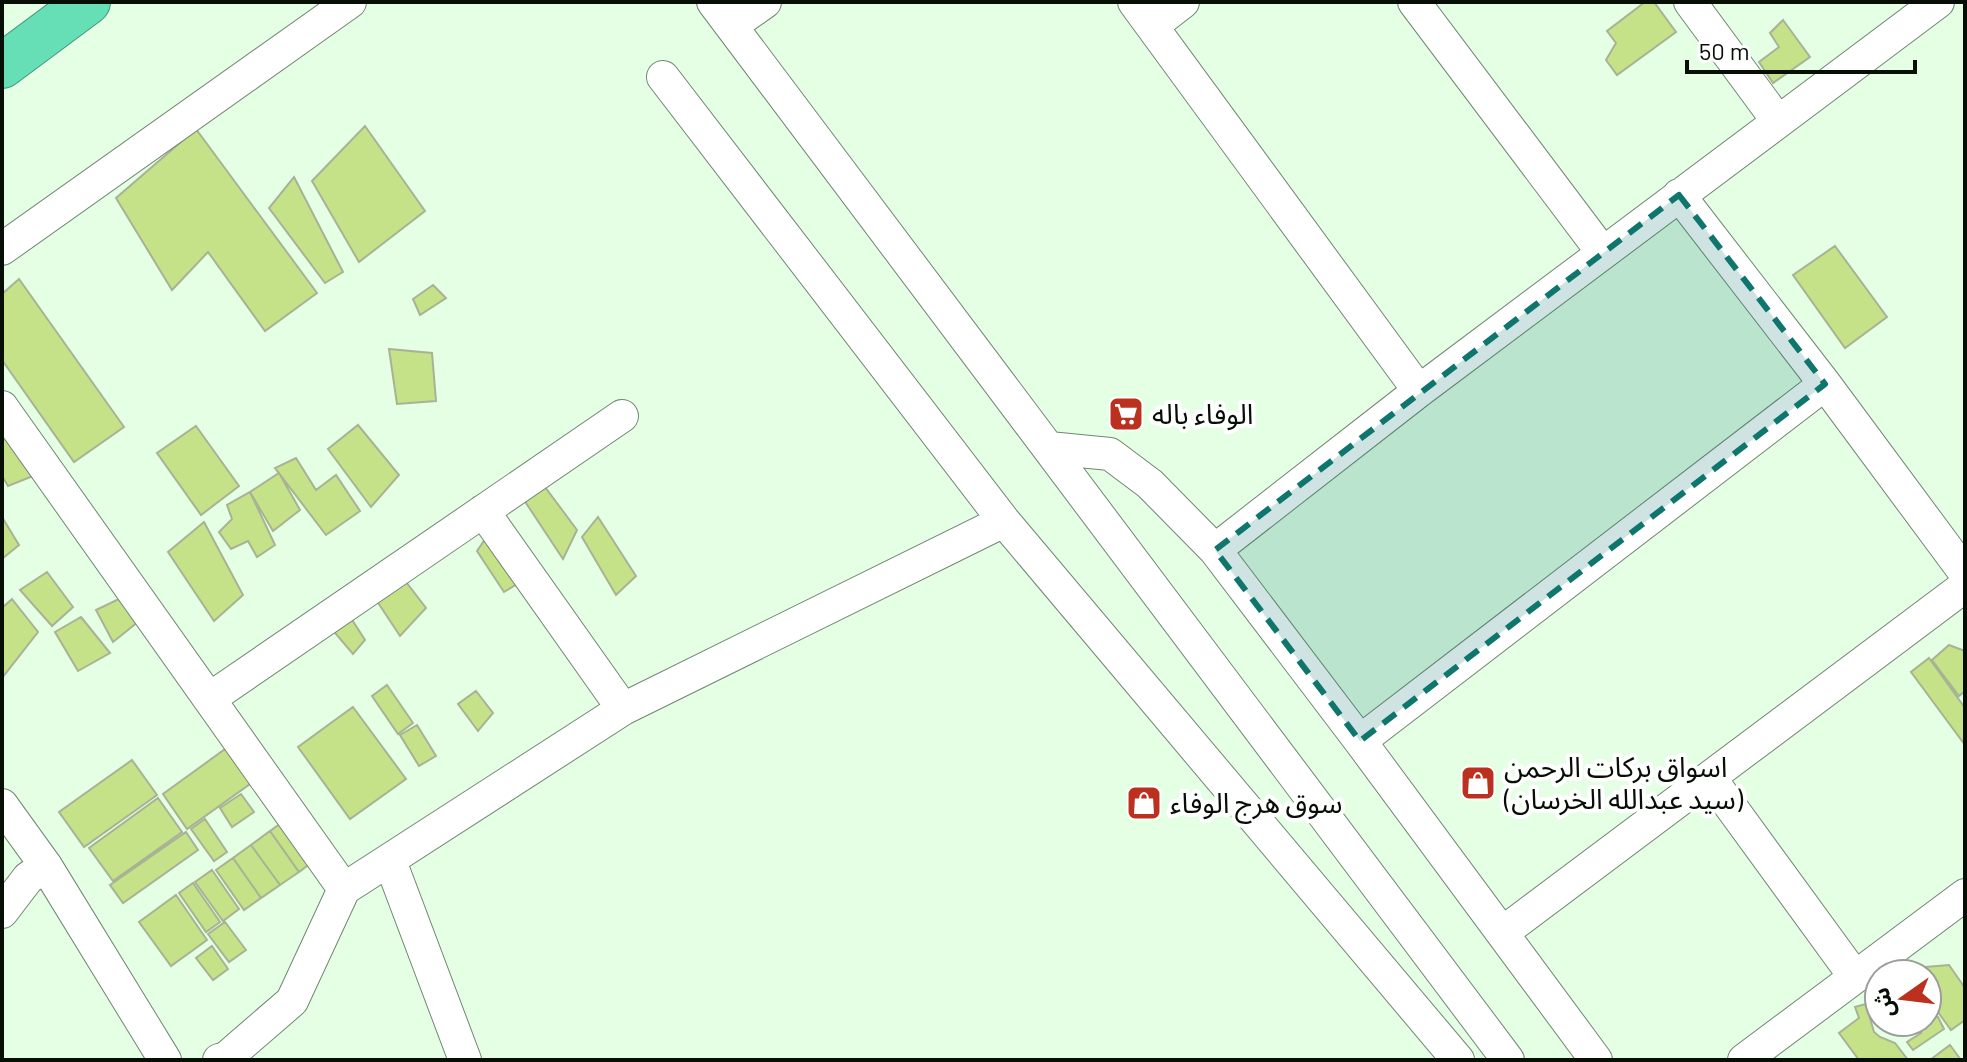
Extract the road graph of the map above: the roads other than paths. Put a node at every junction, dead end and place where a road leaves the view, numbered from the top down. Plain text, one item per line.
1 (88, 2) edge
2 (350, 2) edge
3 (765, 2) edge
4 (1183, 2) edge
5 (1414, 2) edge
6 (1690, 2) edge
7 (1938, 2) edge
8 (722, 14) edge
9 (1143, 14) edge
10 (2, 66) edge
11 (663, 77) dead end
12 (1777, 120) junction
13 (1679, 195) junction
14 (2, 249) edge
15 (1603, 253) junction
16 (1825, 384) junction
17 (1419, 391) junction
18 (2, 407) edge
19 (622, 416) dead end
20 (1049, 448) junction
21 (483, 511) junction
22 (1004, 521) junction
23 (1215, 550) junction
24 (1965, 573) edge
25 (1965, 586) edge
26 (209, 699) junction
27 (623, 709) junction
28 (1360, 741) junction
29 (1710, 778) junction
30 (2, 805) edge
31 (390, 861) junction
32 (46, 866) junction
33 (344, 889) junction
34 (1965, 895) edge
35 (2, 912) edge
36 (1502, 933) junction
37 (1855, 977) junction
38 (1465, 1003) junction
39 (1434, 1029) junction
40 (165, 1060) edge
41 (219, 1060) edge
42 (465, 1060) edge
43 (1458, 1060) edge
44 (1508, 1060) edge
45 (1596, 1060) edge
46 (1744, 1060) edge

1 - 10 highway
2 - 14 street
3 - 8 street
4 - 9 street
5 - 15 street
6 - 12 street
7 - 12 street
8 - 20 street
9 - 17 street
11 - 22 street
12 - 13 street
13 - 15 street
13 - 16 street
15 - 17 street
16 - 24 street
16 - 28 street
17 - 23 street
18 - 26 street
19 - 21 street
20 - 23 street
20 - 38 street
21 - 26 street
21 - 27 street
22 - 27 street
22 - 39 street
23 - 28 street
25 - 29 street
26 - 33 street
27 - 31 street
28 - 36 street
29 - 36 street
29 - 37 street
30 - 32 street
31 - 33 street
31 - 42 street
32 - 35 street
32 - 40 street
33 - 41 street
34 - 37 street
36 - 45 street
37 - 46 street
38 - 39 street
38 - 44 street
39 - 43 street

